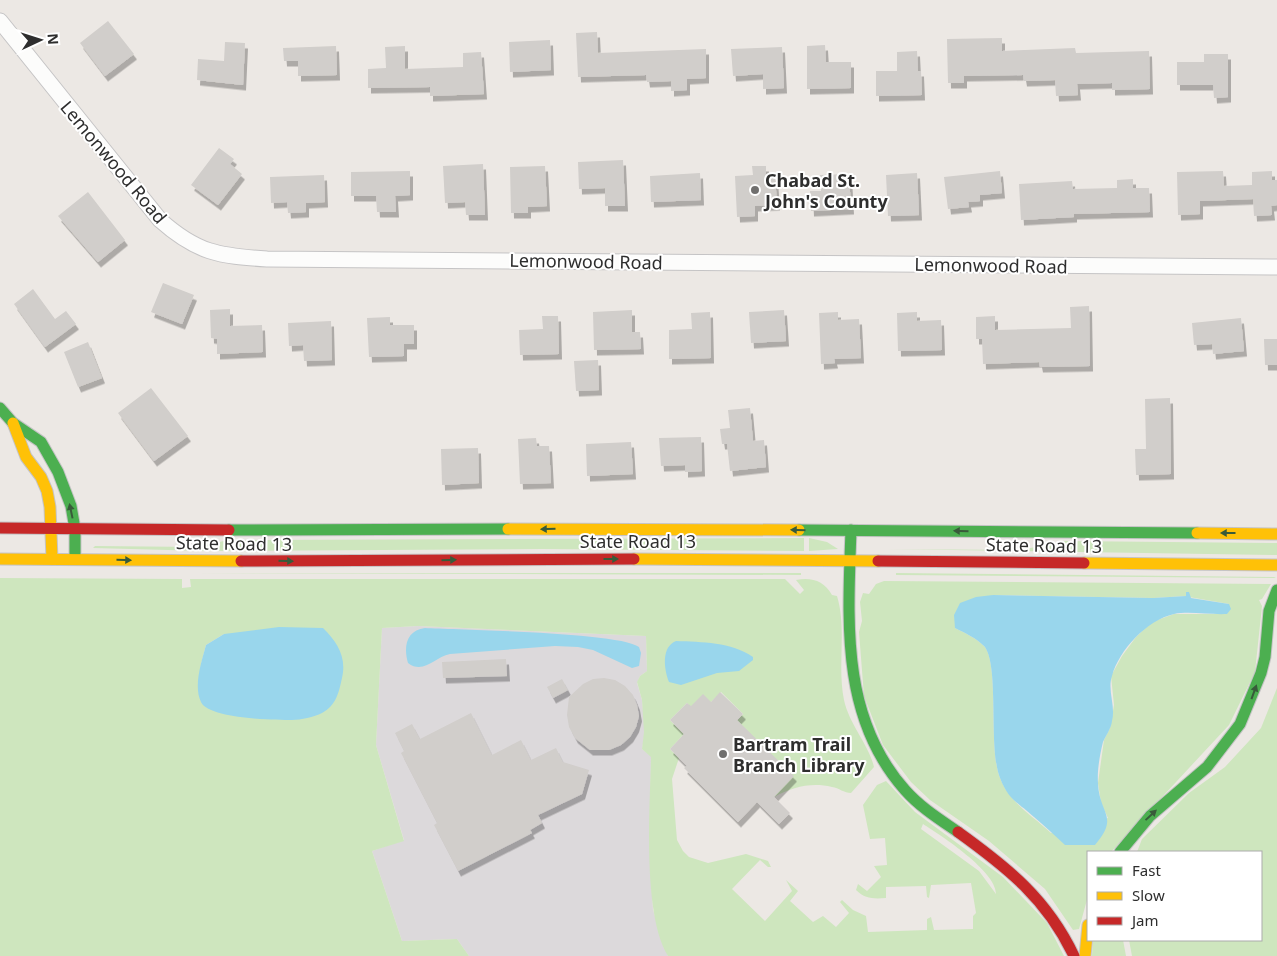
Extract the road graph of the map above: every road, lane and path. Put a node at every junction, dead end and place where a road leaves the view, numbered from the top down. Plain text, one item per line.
1 (0, 21) edge
2 (1277, 267) edge
3 (0, 408) edge
4 (13, 423) junction
5 (0, 528) edge
6 (52, 529) junction
7 (75, 529) junction
8 (851, 530) junction
9 (1277, 534) edge
10 (0, 558) edge
11 (52, 559) junction
12 (75, 559) junction
13 (850, 560) junction
14 (1277, 565) edge
15 (1277, 590) edge
16 (1121, 851) edge
17 (1087, 935) edge
18 (1074, 956) edge
19 (1085, 956) edge

1 - 2 street, Lemonwood Road
3 - 4 main road
4 - 6 main road
7 -> 4 main road
5 - 6 main road, State Road 13
6 - 7 main road, State Road 13
6 - 11 main road
8 -> 7 main road, State Road 13
7 - 12 main road
9 -> 8 main road, State Road 13
8 - 13 main road
10 - 11 main road, State Road 13
11 - 12 main road, State Road 13
12 -> 13 main road, State Road 13
13 - 14 main road, State Road 13
13 - 18 main road
16 -> 15 main road
17 - 19 main road

